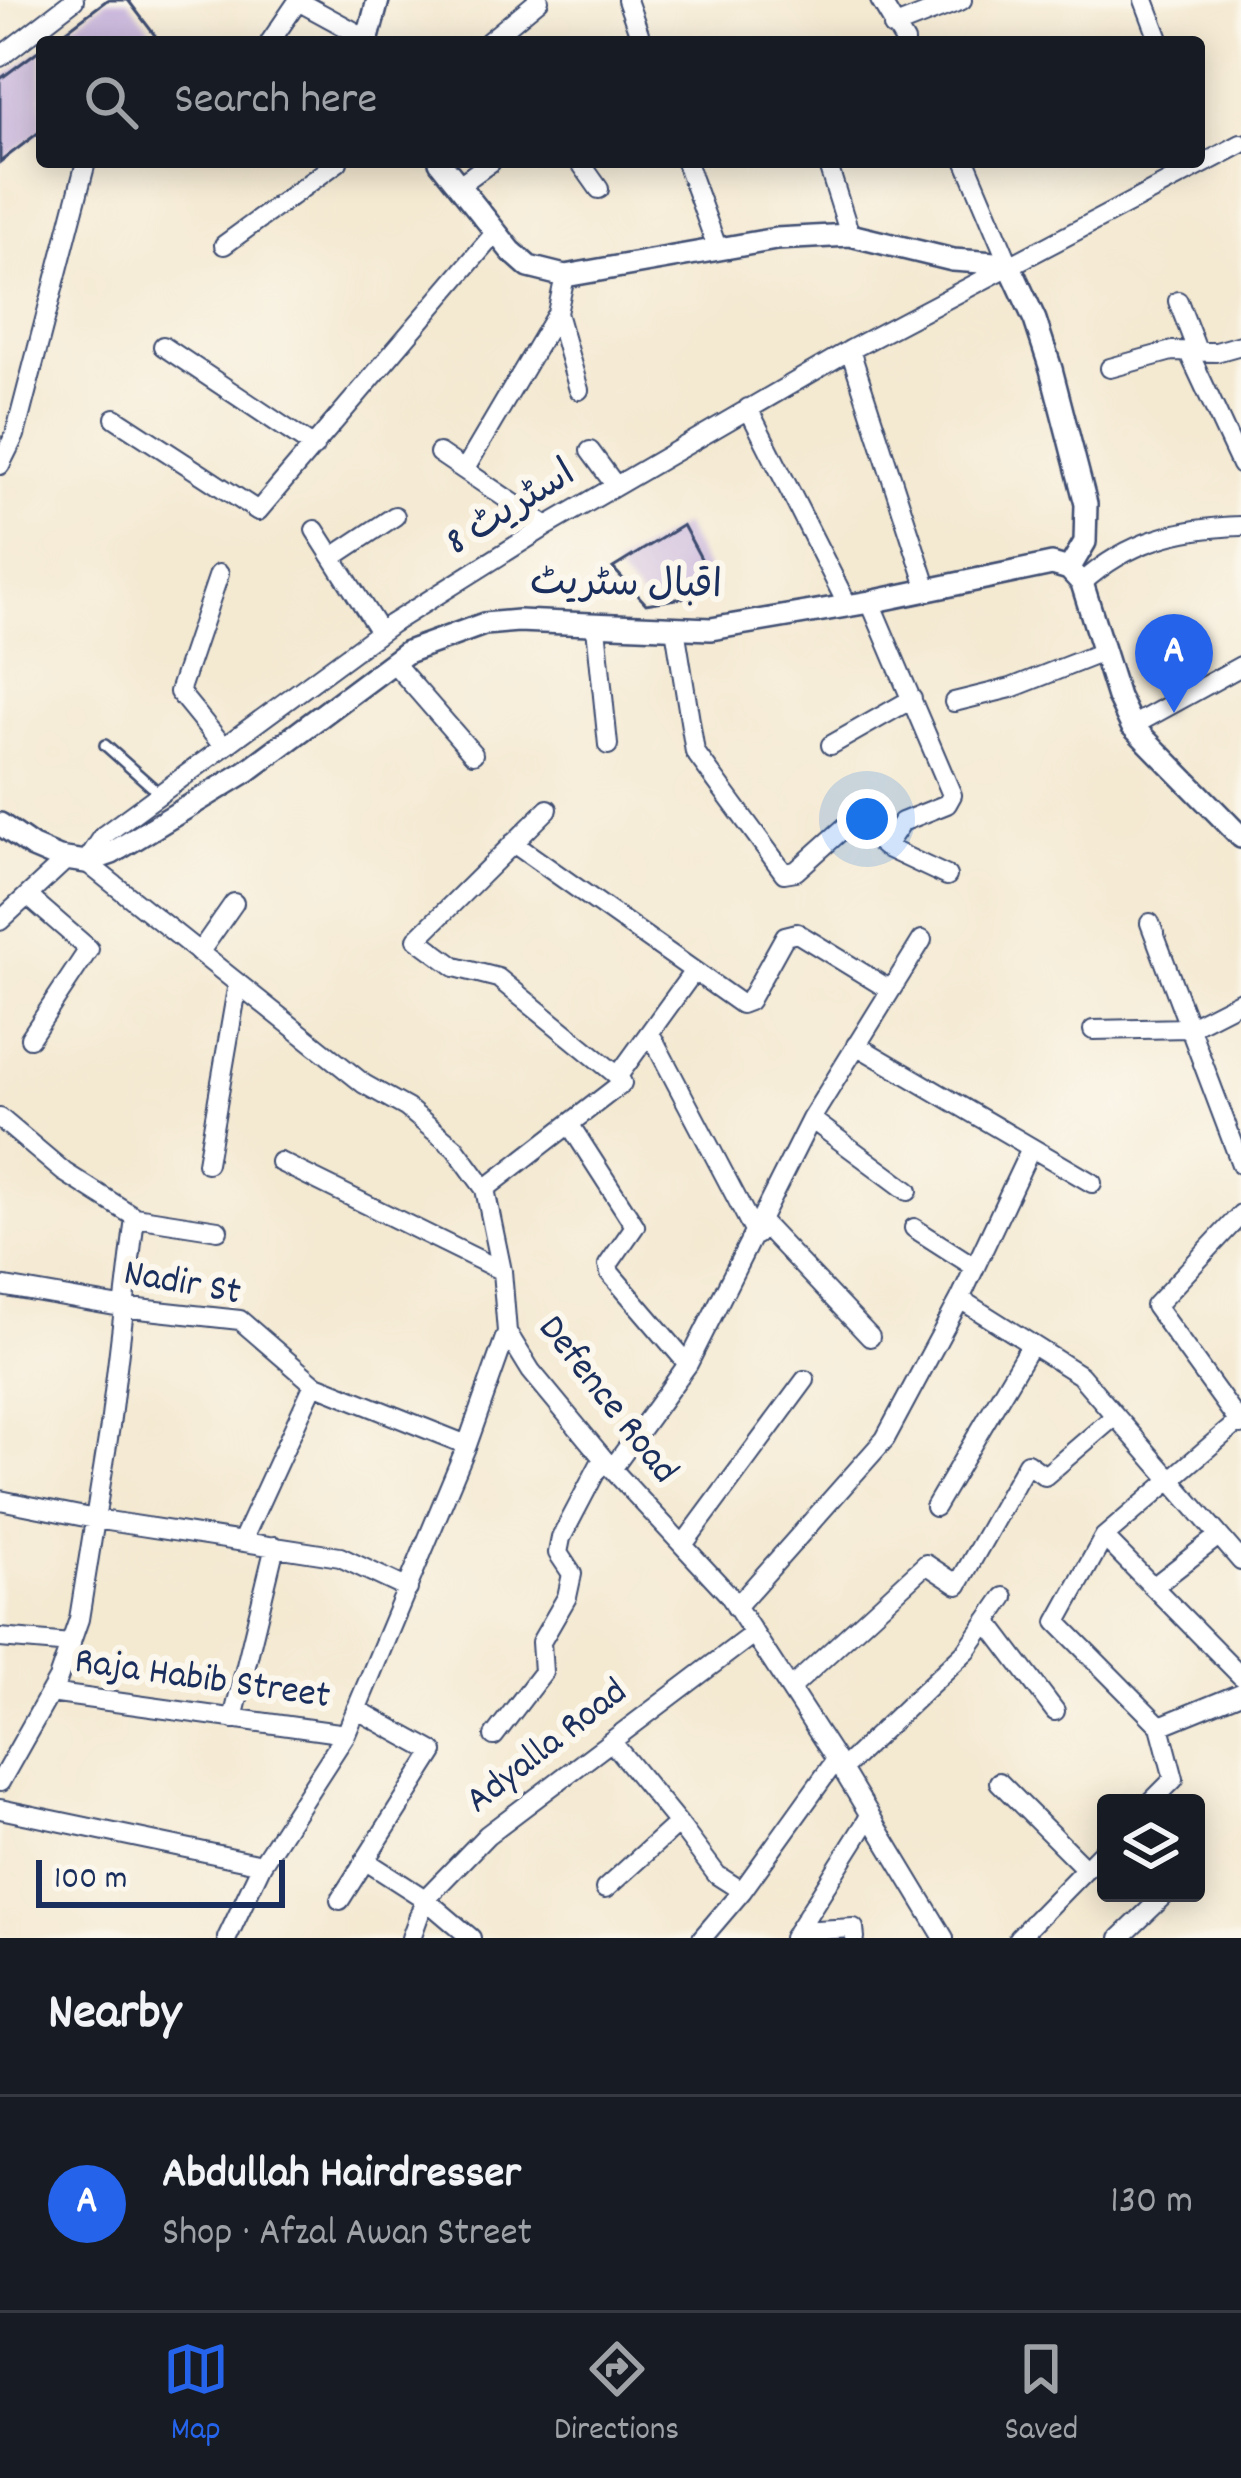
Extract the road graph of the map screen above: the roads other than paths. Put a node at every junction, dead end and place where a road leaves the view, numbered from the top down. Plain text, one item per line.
1 (74, 0) edge
2 (378, 0) edge
3 (539, 0) edge
4 (627, 0) edge
5 (880, 0) edge
6 (962, 0) edge
7 (1144, 0) edge
8 (297, 1) edge
9 (899, 34) edge
10 (274, 36) edge
11 (360, 36) edge
12 (368, 36) edge
13 (495, 36) edge
14 (640, 36) edge
15 (1158, 36) edge
16 (0, 57) edge
17 (1241, 144) edge
18 (1205, 153) edge
19 (84, 168) edge
20 (330, 168) edge
21 (444, 168) edge
22 (483, 168) edge
23 (584, 168) edge
24 (688, 168) edge
25 (829, 168) edge
26 (969, 168) edge
27 (1177, 168) edge
28 (458, 186) junction
29 (599, 189) dead end
30 (495, 233) junction
31 (850, 235) junction
32 (224, 245) dead end
33 (718, 250) junction
34 (1009, 264) junction
35 (565, 276) junction
36 (1178, 301) dead end
37 (557, 313) junction
38 (1241, 345) edge
39 (163, 346) dead end
40 (850, 350) junction
41 (1194, 352) junction
42 (1110, 368) dead end
43 (579, 390) dead end
44 (748, 408) junction
45 (115, 418) dead end
46 (314, 447) junction
47 (590, 451) dead end
48 (439, 453) dead end
49 (0, 465) edge
50 (1241, 465) edge
51 (465, 469) junction
52 (615, 485) junction
53 (395, 516) dead end
54 (547, 526) junction
55 (1241, 526) edge
56 (315, 530) dead end
57 (333, 557) junction
58 (219, 574) dead end
59 (1076, 576) junction
60 (928, 590) junction
61 (859, 604) junction
62 (596, 627) junction
63 (675, 628) junction
64 (380, 632) junction
65 (1103, 652) junction
66 (393, 662) junction
67 (1241, 666) edge
68 (912, 699) junction
69 (954, 702) dead end
70 (1132, 726) junction
71 (608, 745) dead end
72 (831, 745) dead end
73 (105, 746) dead end
74 (223, 746) junction
75 (473, 754) dead end
76 (159, 793) junction
77 (548, 809) dead end
78 (0, 824) edge
79 (1241, 837) edge
80 (513, 843) junction
81 (885, 847) junction
82 (76, 861) junction
83 (947, 876) dead end
84 (29, 897) junction
85 (234, 903) dead end
86 (0, 921) edge
87 (1150, 923) dead end
88 (922, 940) dead end
89 (200, 953) junction
90 (694, 970) junction
91 (238, 983) junction
92 (890, 990) junction
93 (1241, 1001) edge
94 (1188, 1028) junction
95 (1093, 1030) dead end
96 (650, 1034) junction
97 (30, 1038) dead end
98 (856, 1045) junction
99 (618, 1076) junction
100 (0, 1118) edge
101 (811, 1119) junction
102 (570, 1125) junction
103 (1031, 1148) junction
104 (280, 1162) dead end
105 (207, 1163) dead end
106 (1241, 1164) edge
107 (1092, 1183) dead end
108 (484, 1190) junction
109 (908, 1191) dead end
110 (1241, 1214) edge
111 (135, 1217) junction
112 (758, 1228) junction
113 (914, 1228) dead end
114 (218, 1230) dead end
115 (975, 1268) junction
116 (502, 1270) junction
117 (0, 1286) edge
118 (960, 1299) junction
119 (121, 1307) junction
120 (507, 1332) junction
121 (870, 1337) dead end
122 (1030, 1346) junction
123 (688, 1364) junction
124 (805, 1380) dead end
125 (314, 1384) junction
126 (1115, 1416) junction
127 (1240, 1423) edge
128 (467, 1445) junction
129 (608, 1464) junction
130 (1171, 1483) junction
131 (0, 1500) edge
132 (935, 1507) dead end
133 (95, 1519) junction
134 (1104, 1537) junction
135 (1217, 1537) junction
136 (242, 1541) junction
137 (682, 1545) junction
138 (275, 1546) junction
139 (1241, 1561) edge
140 (1154, 1588) junction
141 (407, 1589) junction
142 (1004, 1597) dead end
143 (736, 1607) junction
144 (987, 1621) junction
145 (753, 1634) junction
146 (0, 1638) edge
147 (70, 1644) junction
148 (1241, 1676) edge
149 (791, 1688) junction
150 (50, 1694) junction
151 (1241, 1694) edge
152 (356, 1709) junction
153 (1055, 1711) dead end
154 (233, 1719) junction
155 (1160, 1726) junction
156 (346, 1734) junction
157 (494, 1736) dead end
158 (611, 1741) junction
159 (839, 1764) junction
160 (0, 1781) edge
161 (999, 1782) dead end
162 (1159, 1794) edge
163 (0, 1809) edge
164 (870, 1816) junction
165 (678, 1823) junction
166 (1097, 1857) edge
167 (366, 1861) junction
168 (262, 1864) junction
169 (1086, 1869) junction
170 (605, 1889) dead end
171 (742, 1891) junction
172 (424, 1899) junction
173 (340, 1900) dead end
174 (1158, 1902) edge
175 (795, 1935) edge
176 (227, 1938) edge
177 (412, 1938) edge
178 (471, 1938) edge
179 (702, 1938) edge
180 (855, 1938) edge
181 (944, 1938) edge
182 (1018, 1938) edge
183 (1120, 1938) edge

1 - 16 street
2 - 12 street
3 - 13 street
4 - 14 street
5 - 9 street
6 - 9 street
7 - 15 street
8 - 10 street
8 - 11 street
17 - 18 street, اسٹریٹ 8
19 - 49 street
20 - 32 street
21 - 28 street
22 - 28 street
23 - 29 street
24 - 33 street
25 - 31 street
26 - 34 street
27 - 34 street, اسٹریٹ 8
28 - 30 street
30 - 35 street
30 - 46 street
31 - 33 street
31 - 34 street
33 - 35 street
34 - 40 street, اسٹریٹ 8
34 - 59 street
35 - 37 street
36 - 41 street
37 - 43 street
37 - 51 street
38 - 41 street
39 - 46 street
40 - 44 street, اسٹریٹ 8
40 - 60 street
41 - 42 street
41 - 50 street
44 - 52 street, اسٹریٹ 8
44 - 61 street
45 - 46 street
47 - 52 street
48 - 51 street
51 - 54 street
52 - 54 street, اسٹریٹ 8
53 - 57 street
54 - 64 street, اسٹریٹ 8
55 - 59 street
56 - 57 street
57 - 64 street
58 - 74 street
59 - 60 street, اقبال سٹریٹ
59 - 65 street
60 - 61 street, اقبال سٹریٹ
61 - 63 street, اقبال سٹریٹ
61 - 68 street
62 - 63 street, اقبال سٹریٹ
62 - 66 street, اقبال سٹریٹ
62 - 71 street
63 - 81 street
64 - 74 street, اسٹریٹ 8
65 - 69 street
65 - 70 street
66 - 75 street
66 - 82 street, اقبال سٹریٹ
67 - 70 street
68 - 72 street
68 - 81 street
70 - 79 street
73 - 76 lane
74 - 76 street, اسٹریٹ 8
76 - 82 street, اسٹریٹ 8
77 - 80 street
78 - 82 street
80 - 90 street
80 - 99 street
81 - 83 street
82 - 84 street, اسٹریٹ 8
82 - 89 street, Defence Road
84 - 86 street, اسٹریٹ 8
84 - 97 street
85 - 89 street
87 - 94 street
88 - 92 street
89 - 91 street, Defence Road
90 - 92 street
90 - 96 street
91 - 105 street
91 - 108 street, Defence Road
92 - 98 street
93 - 94 street
94 - 95 street
94 - 106 street
96 - 99 street
96 - 112 street
98 - 101 street
98 - 103 street
99 - 102 street
100 - 111 street
101 - 109 street
101 - 112 street
102 - 108 street
102 - 123 street
103 - 107 street
103 - 115 street
104 - 116 street
108 - 116 street, Defence Road
110 - 127 street
111 - 114 street
111 - 119 street
112 - 121 street
112 - 123 street
113 - 115 street
115 - 118 street
116 - 120 street, Defence Road
117 - 119 street, Nadir St
118 - 122 street
118 - 143 street
119 - 125 street, Nadir St
119 - 133 street
120 - 128 street
120 - 129 street, Defence Road
122 - 126 street
122 - 132 street
123 - 129 street
124 - 137 street
125 - 128 street, Nadir St
125 - 136 street
126 - 130 street
126 - 149 street
127 - 130 street
128 - 141 street
129 - 137 street, Defence Road
129 - 157 street
130 - 134 street
130 - 135 street
131 - 133 street
133 - 136 street
133 - 147 street
134 - 140 street
134 - 155 street
135 - 139 street
135 - 140 street
136 - 138 street
137 - 143 street, Defence Road
138 - 141 street
138 - 154 street
140 - 148 street
141 - 152 street
142 - 144 street
143 - 145 street, Defence Road
144 - 153 street
144 - 159 street
145 - 149 street, Defence Road
145 - 158 street, Adyalla Road
146 - 147 street
147 - 150 street
149 - 159 street, Defence Road
150 - 154 street, Raja Habib Street
150 - 160 street
151 - 155 street
152 - 156 street
152 - 167 street
154 - 156 street, Raja Habib Street
155 - 162 street
156 - 168 street
158 - 165 street
158 - 172 street, Adyalla Road
159 - 164 street, Defence Road
159 - 171 street
161 - 169 street
163 - 168 street
164 - 175 street
164 - 181 street, Defence Road
165 - 170 street
165 - 171 street
166 - 169 street
167 - 172 street
167 - 173 street
168 - 176 street
169 - 182 street
171 - 179 street
172 - 177 street, Adyalla Road
172 - 178 street
174 - 183 street
175 - 180 street

